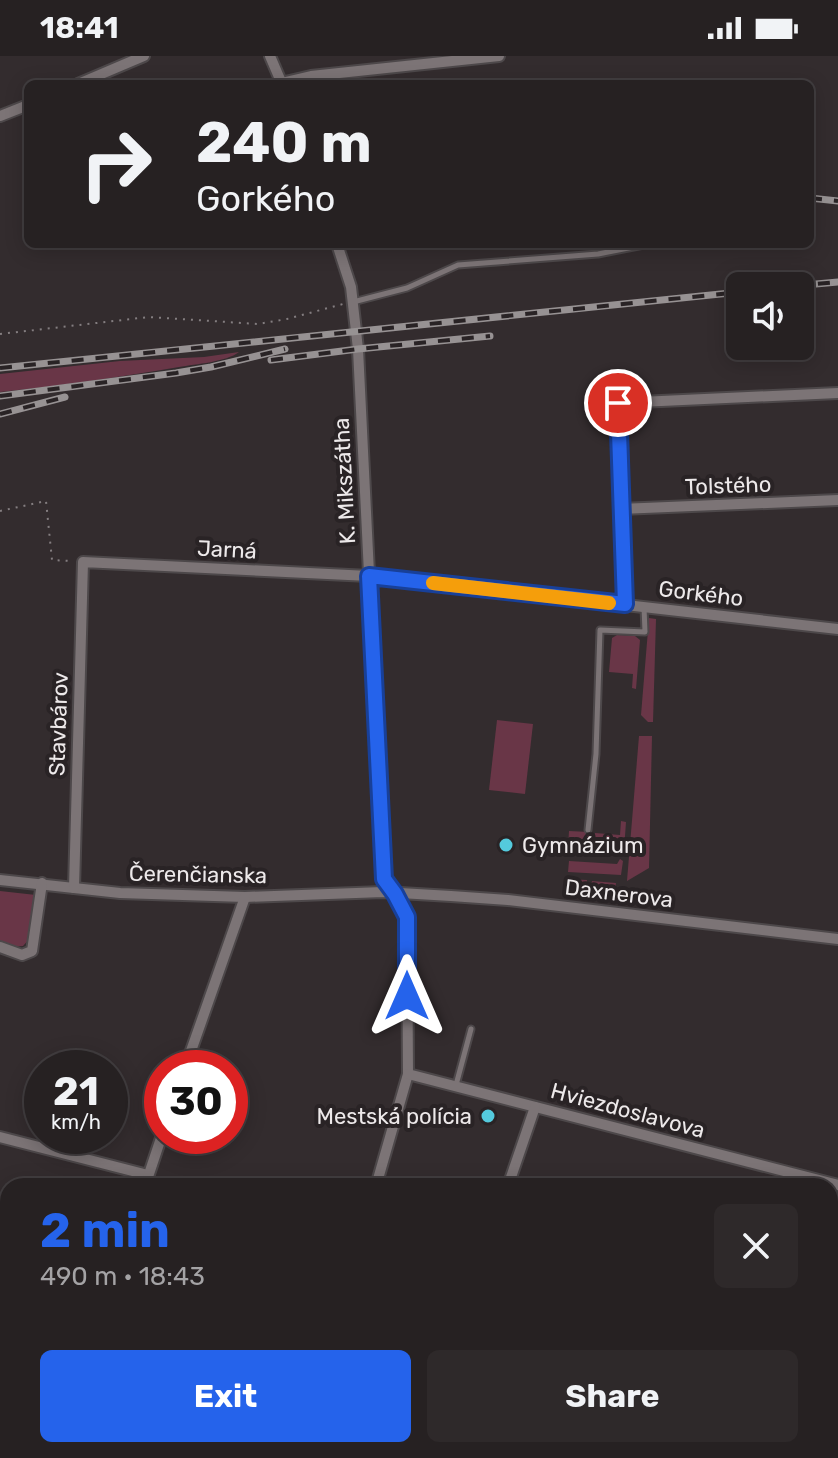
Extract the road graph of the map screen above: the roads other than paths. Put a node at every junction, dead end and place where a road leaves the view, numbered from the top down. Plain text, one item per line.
1 (144, 56) edge
2 (270, 56) edge
3 (499, 56) edge
4 (87, 80) edge
5 (279, 80) edge
6 (296, 80) edge
7 (24, 107) edge
8 (0, 116) edge
9 (338, 248) edge
10 (629, 248) edge
11 (352, 302) junction
12 (838, 393) edge
13 (838, 500) edge
14 (620, 509) junction
15 (83, 562) joint
16 (369, 576) junction
17 (625, 604) junction
18 (644, 606) junction
19 (838, 629) edge
20 (588, 830) dead end
21 (0, 880) edge
22 (42, 883) junction
23 (74, 888) junction
24 (395, 894) junction
25 (245, 897) junction
26 (838, 939) edge
27 (0, 947) edge
28 (471, 1029) dead end
29 (191, 1050) edge
30 (408, 1074) junction
31 (456, 1086) junction
32 (535, 1107) junction
33 (0, 1137) edge
34 (155, 1154) edge
35 (136, 1178) edge
36 (147, 1178) edge
37 (378, 1178) edge
38 (511, 1178) edge
39 (811, 1178) edge

1 - 4 street
2 - 5 street
3 - 6 street
7 - 8 street
9 - 11 street, K. Mikszátha
10 - 11 lane
11 - 16 street, K. Mikszátha
12 - 14 street
13 - 14 street, Tolstého
14 - 17 street
15 - 16 street, Jarná
15 - 23 street, Stavbárov
16 - 17 street, Gorkého
16 - 24 street, K. Mikszátha
17 - 18 street, Gorkého
18 - 19 street, Gorkého
18 - 20 lane
21 - 22 street, Čerenčianska
22 - 23 street, Čerenčianska
22 - 27 street
23 - 25 street, Čerenčianska
24 - 25 street, Čerenčianska
24 - 26 street, Daxnerova
24 - 30 street, K. Mikszátha
25 - 29 street
28 - 31 lane
30 - 31 street, Hviezdoslavova
30 - 37 street, K. Mikszátha
31 - 32 street, Hviezdoslavova
32 - 38 street
32 - 39 street, Hviezdoslavova
33 - 35 street
34 - 36 street

